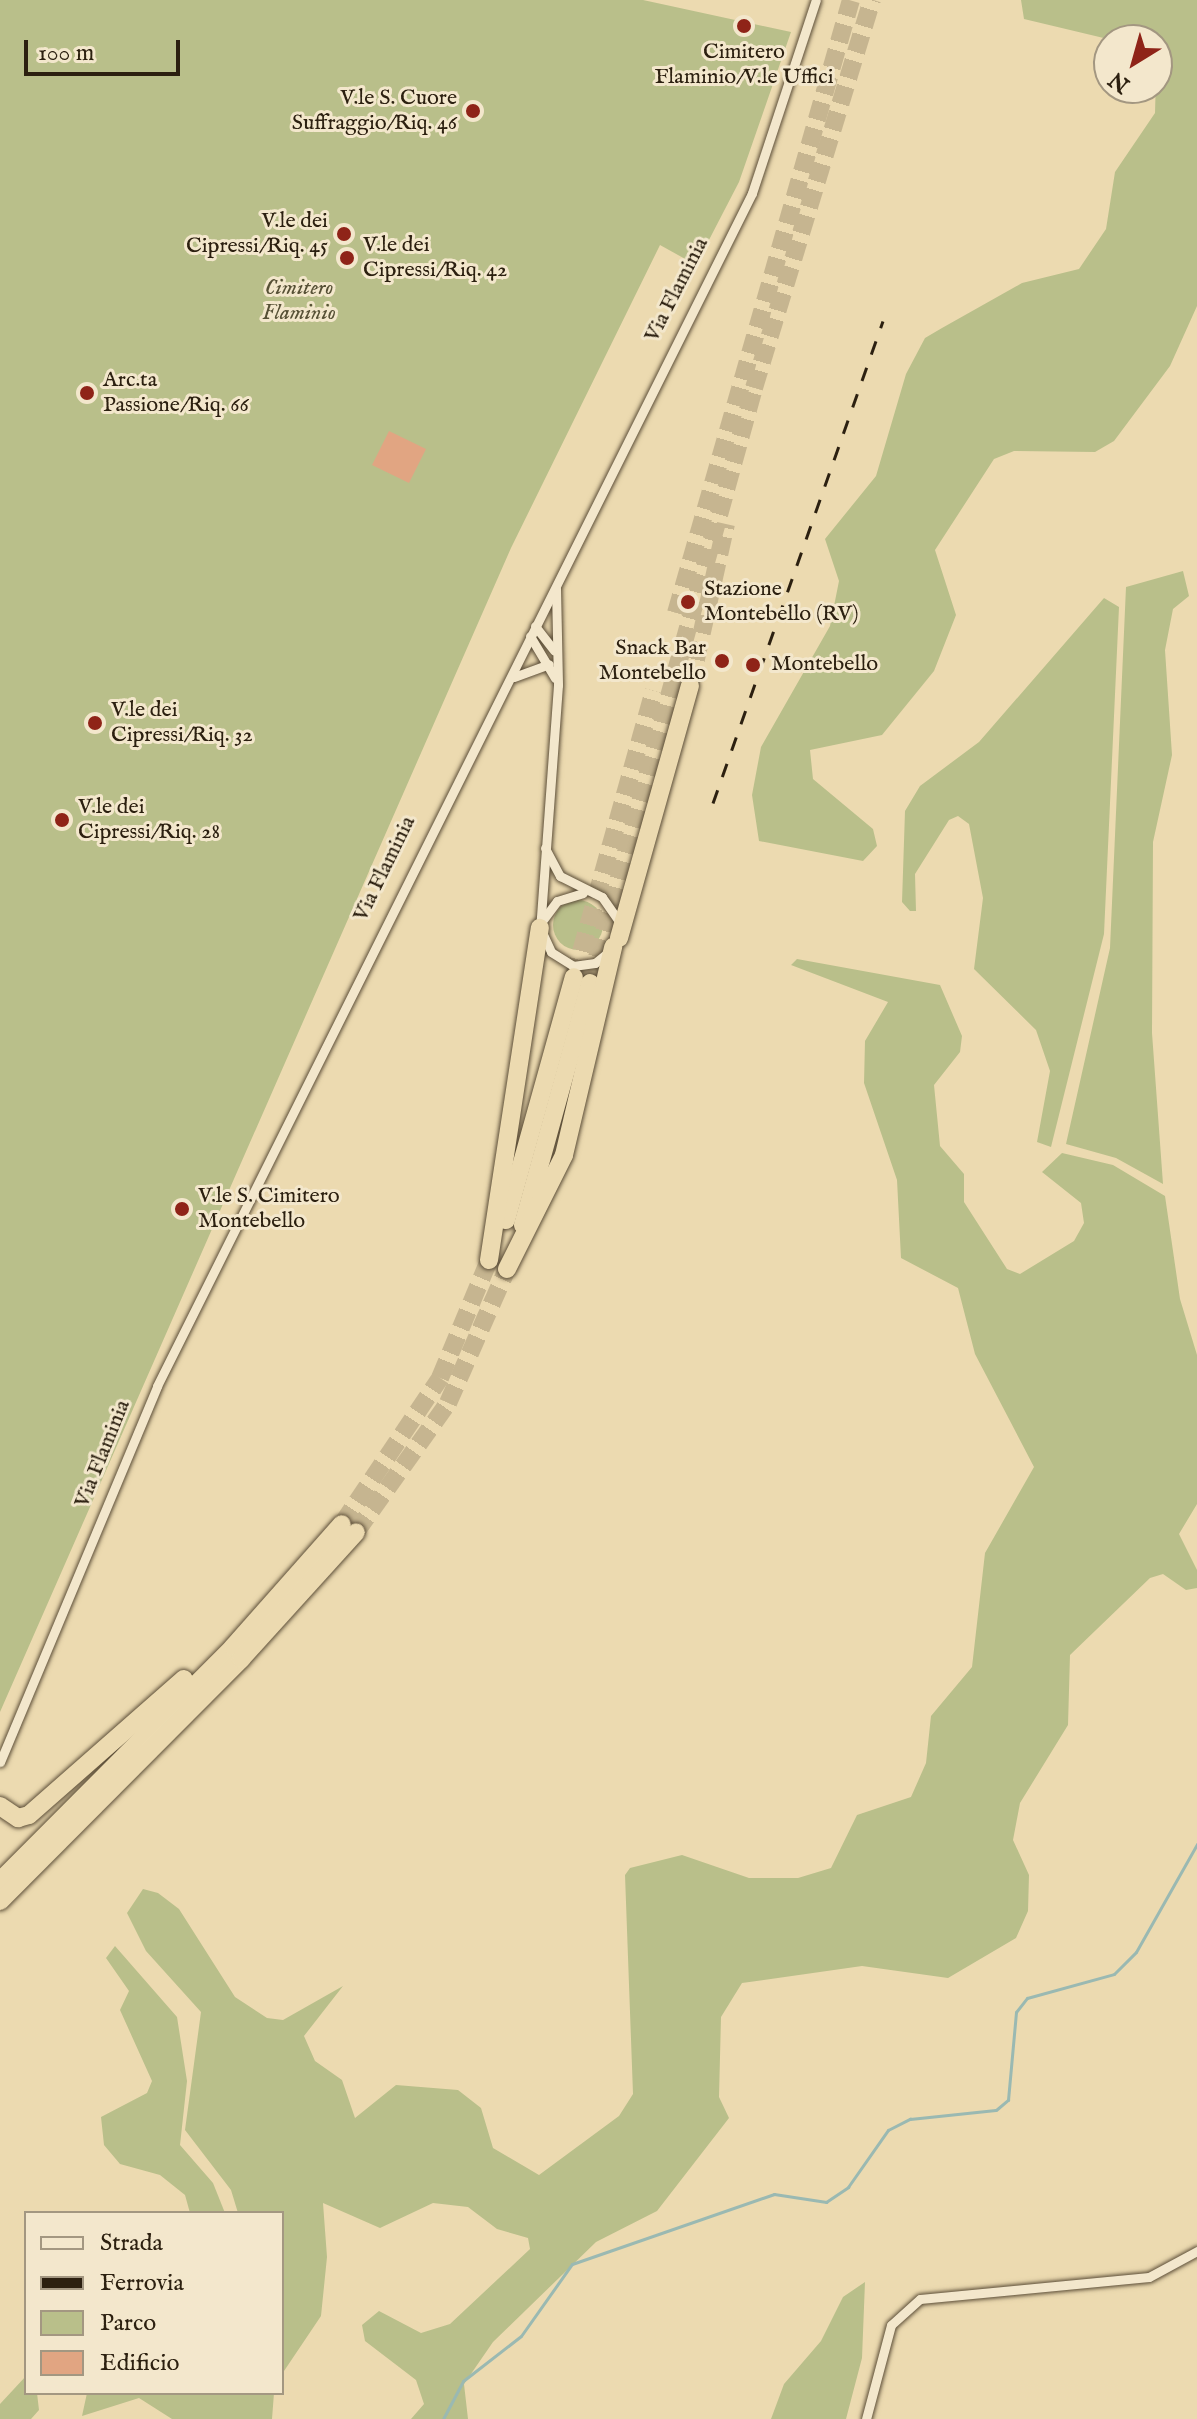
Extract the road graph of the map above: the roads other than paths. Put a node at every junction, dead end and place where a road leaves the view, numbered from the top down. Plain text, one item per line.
1 (816, 0) edge
2 (556, 584) junction
3 (532, 631) junction
4 (555, 653) junction
5 (549, 664) junction
6 (506, 685) junction
7 (558, 685) junction
8 (690, 686) tunnel mouth
9 (545, 848) junction
10 (590, 893) junction
11 (540, 928) junction
12 (616, 943) junction
13 (233, 1647) junction
14 (0, 1762) edge
15 (0, 1806) edge
16 (0, 1881) edge
17 (0, 1901) edge
18 (1197, 2251) edge
19 (866, 2419) edge

1 - 2 street, Via Flaminia
2 - 3 street, Via Flaminia
2 - 4 street
3 - 4 street
3 - 5 street
3 - 6 street, Via Flaminia
4 - 7 street
5 - 6 street
5 - 7 street
6 - 14 street, Via Flaminia
7 - 9 street
8 - 12 highway
9 - 10 street
9 - 11 street
10 - 11 street
10 - 12 street
11 - 12 street
11 - 12 highway
13 - 15 highway
13 - 16 highway
13 - 17 highway
18 - 19 street

